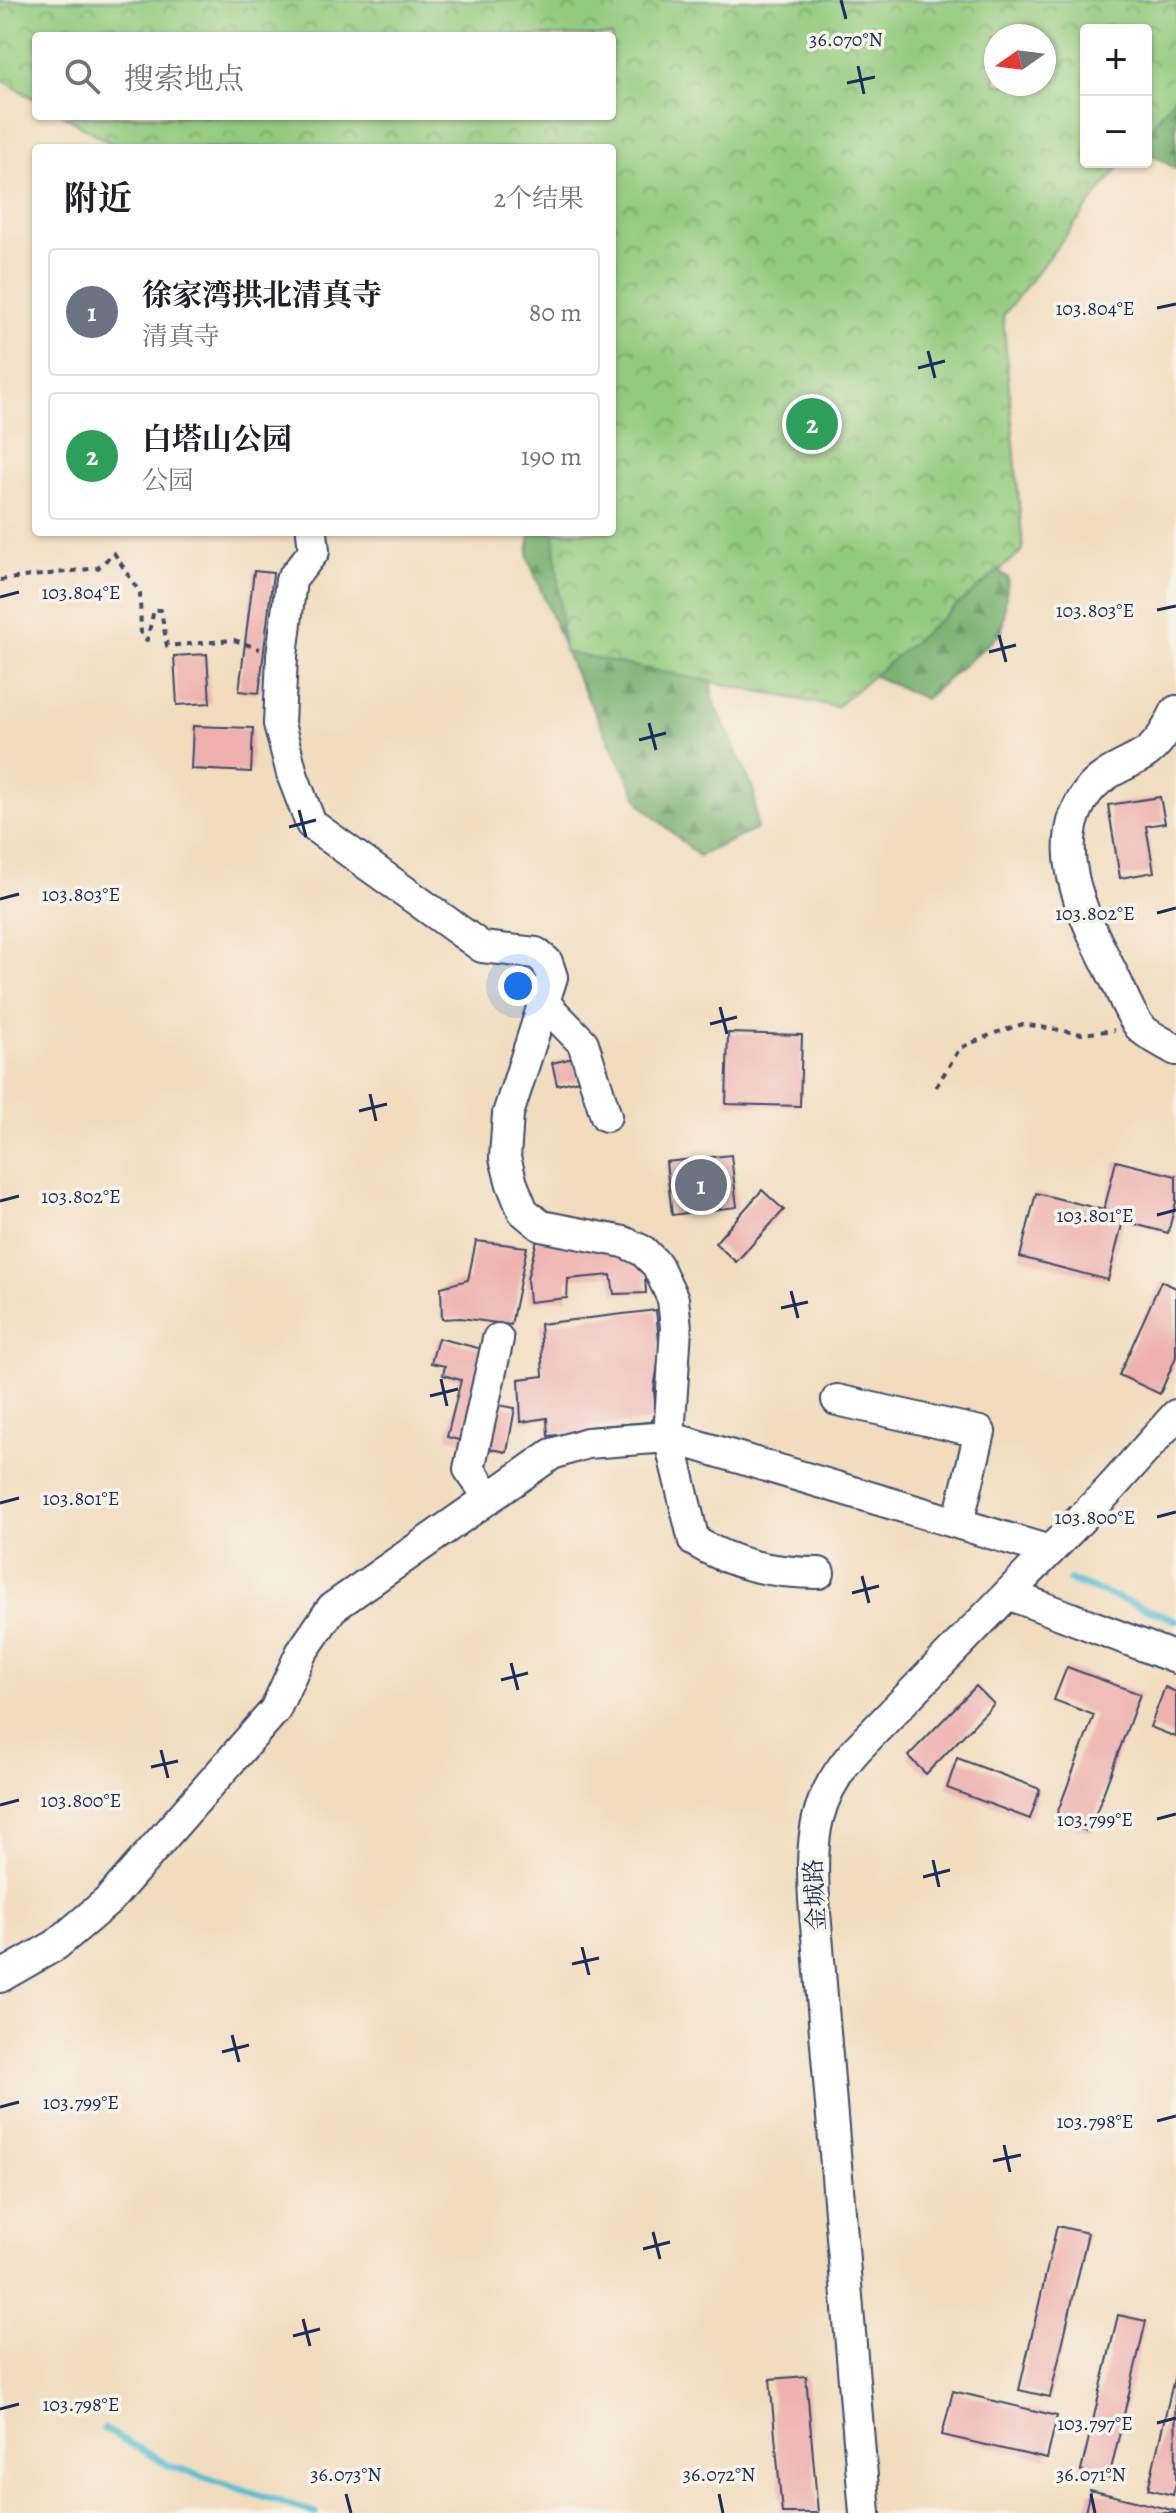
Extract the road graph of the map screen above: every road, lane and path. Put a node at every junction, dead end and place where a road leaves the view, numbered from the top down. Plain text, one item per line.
1 (312, 536) edge
2 (0, 580) edge
3 (282, 656) junction
4 (1176, 711) edge
5 (545, 1004) junction
6 (1140, 1028) junction
7 (1176, 1050) edge
8 (936, 1087) dead end
9 (606, 1116) dead end
10 (498, 1339) dead end
11 (837, 1400) dead end
12 (1176, 1415) edge
13 (669, 1437) junction
14 (489, 1497) junction
15 (958, 1523) junction
16 (1050, 1551) junction
17 (819, 1573) dead end
18 (1008, 1594) junction
19 (1176, 1658) edge
20 (0, 1977) edge
21 (865, 2513) edge

1 - 3 street
2 - 3 path
3 - 5 street
4 - 6 street
5 - 9 street
5 - 13 street
6 - 7 street
6 - 8 path
10 - 14 street
11 - 15 street
12 - 16 street, 金城路
13 - 14 street
13 - 15 street
13 - 17 street
14 - 20 street
15 - 16 street
16 - 18 street, 金城路
18 - 19 street
18 - 21 street, 金城路

